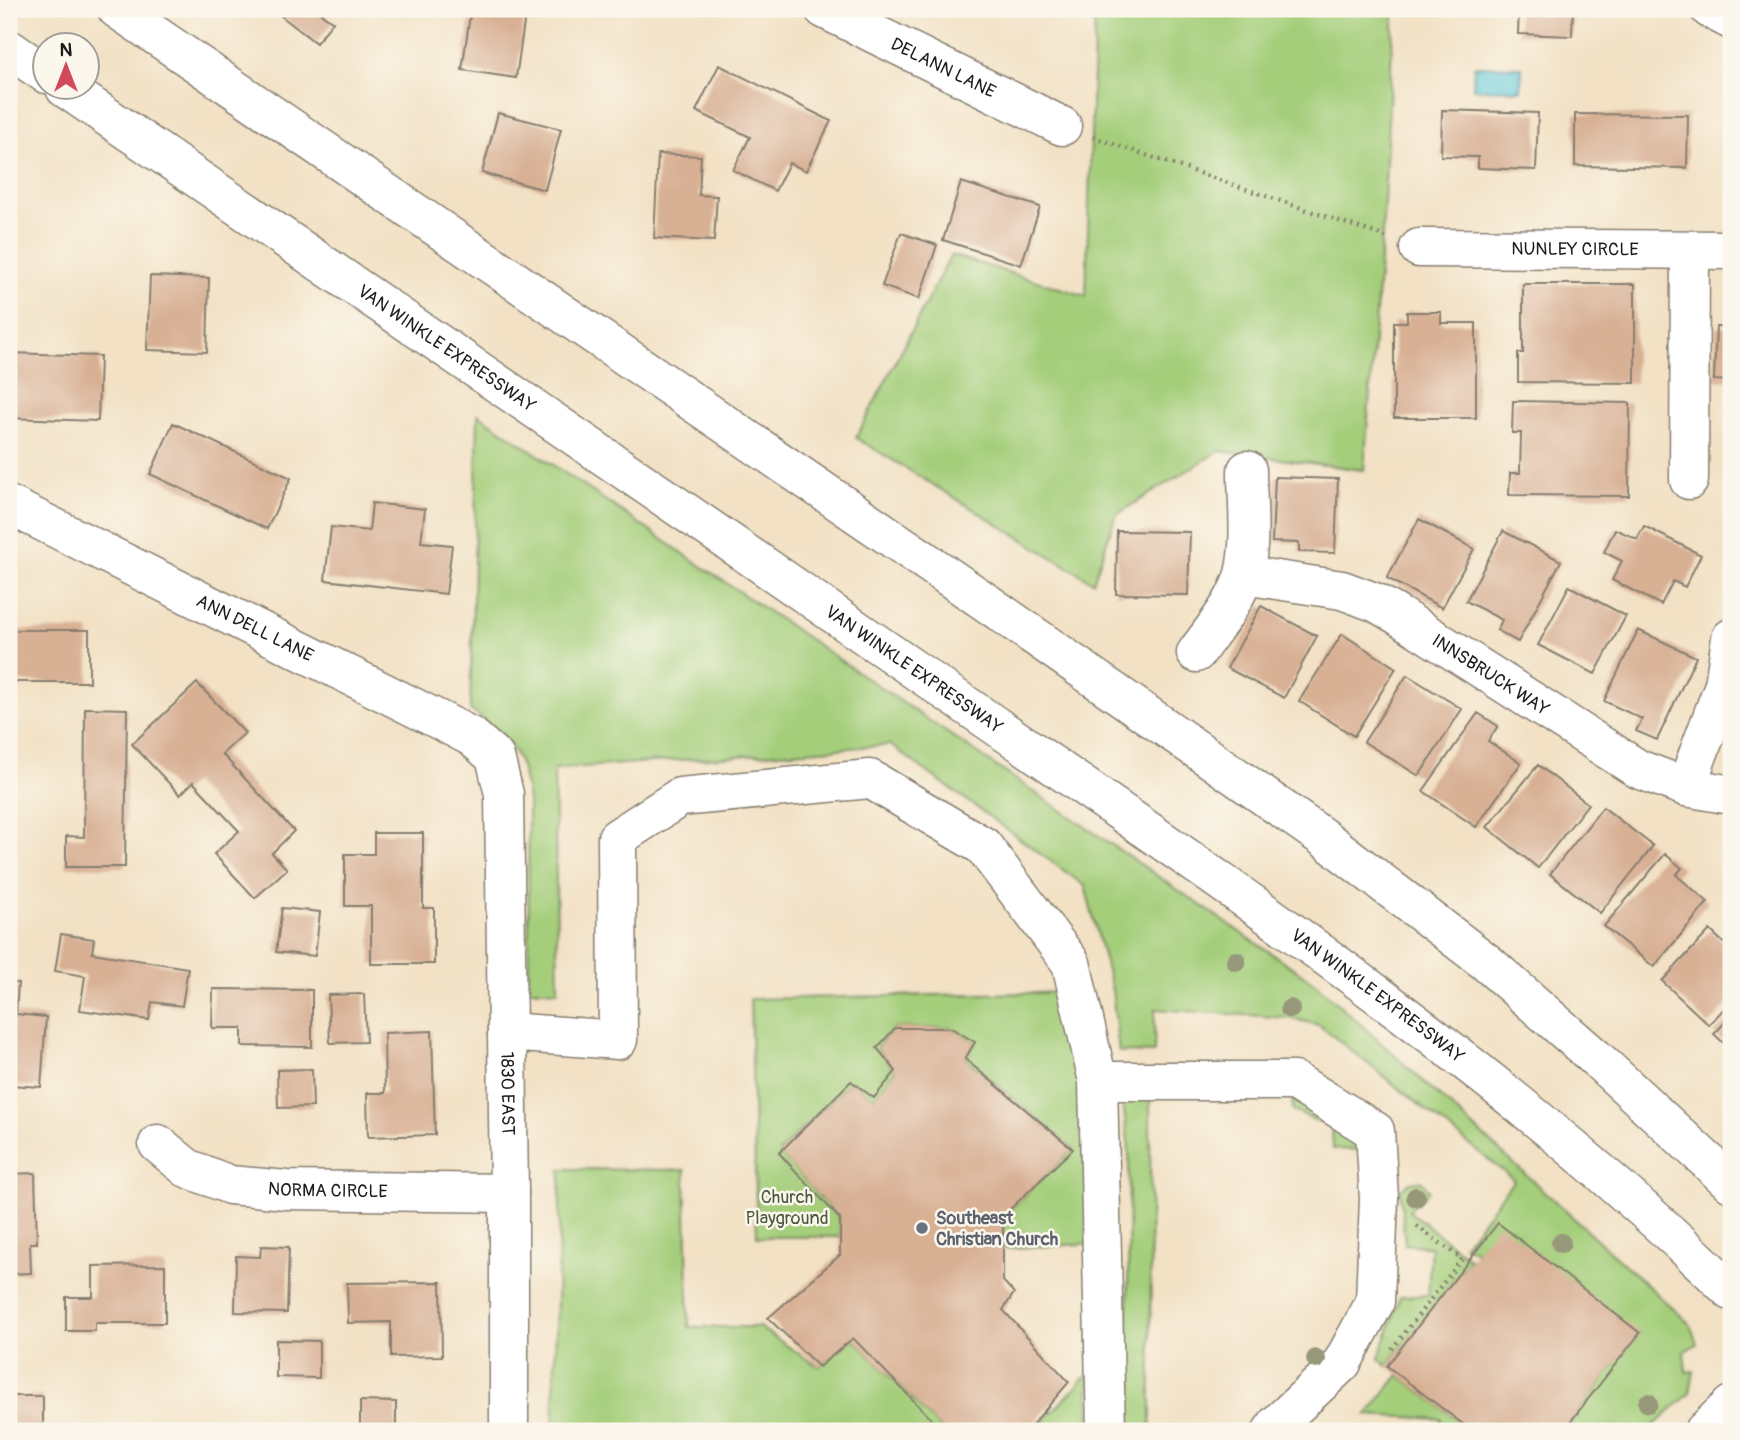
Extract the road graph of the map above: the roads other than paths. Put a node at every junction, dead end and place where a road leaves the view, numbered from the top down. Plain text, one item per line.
1 (117, 9) edge
2 (824, 9) edge
3 (1710, 9) edge
4 (1731, 20) edge
5 (9, 49) edge
6 (32, 65) edge
7 (86, 102) edge
8 (1062, 126) road end
9 (1419, 248) road end
10 (1690, 250) junction
11 (1731, 250) edge
12 (1247, 470) dead end
13 (1689, 480) dead end
14 (9, 505) edge
15 (1244, 575) junction
16 (1731, 638) edge
17 (1196, 653) dead end
18 (495, 757) joint
19 (1686, 787) junction
20 (1731, 795) edge
21 (506, 1032) junction
22 (1098, 1081) junction
23 (158, 1144) dead end
24 (1731, 1183) edge
25 (509, 1193) junction
26 (1731, 1291) edge
27 (1731, 1405) edge
28 (509, 1431) edge
29 (1106, 1431) edge
30 (1272, 1431) edge
31 (1704, 1431) edge

1 - 24 main road
2 - 8 main road, DELANN LANE
3 - 4 main road
5 - 6 main road
7 - 26 main road, VAN WINKLE EXPRESSWAY
9 - 10 main road, NUNLEY CIRCLE
10 - 11 main road, NUNLEY CIRCLE
10 - 13 main road
12 - 15 main road
14 - 18 main road, ANN DELL LANE
15 - 17 main road
15 - 19 main road, INNSBRUCK WAY
16 - 19 main road
18 - 21 main road, 1830 EAST
19 - 20 main road, INNSBRUCK WAY
21 - 22 main road
21 - 25 main road, 1830 EAST
22 - 29 main road
22 - 30 main road
23 - 25 main road, NORMA CIRCLE
25 - 28 main road, 1830 EAST
27 - 31 main road

